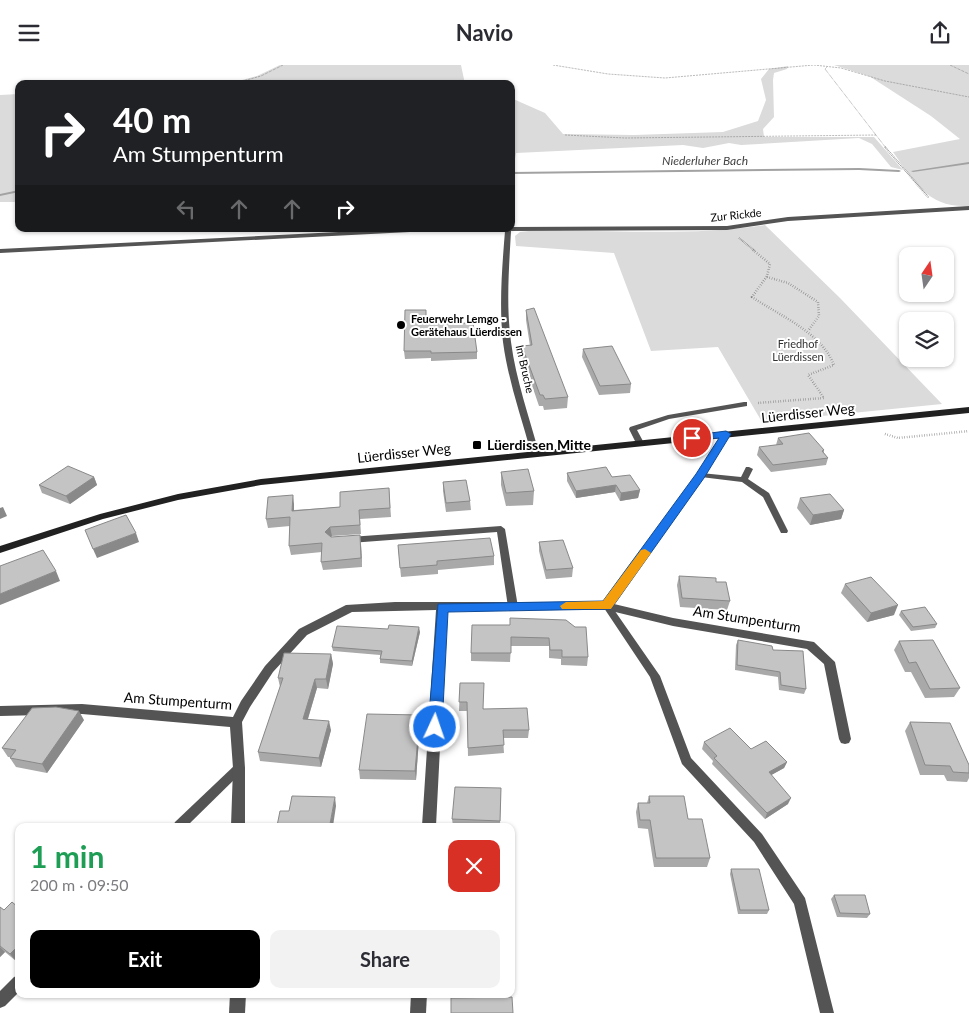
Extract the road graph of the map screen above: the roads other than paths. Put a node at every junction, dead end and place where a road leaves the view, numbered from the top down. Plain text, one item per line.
1 (969, 208) edge
2 (515, 229) edge
3 (370, 232) edge
4 (508, 232) edge
5 (0, 251) edge
6 (744, 404) road end
7 (969, 410) edge
8 (726, 434) junction
9 (640, 443) junction
10 (535, 453) junction
11 (749, 469) dead end
12 (701, 475) junction
13 (744, 480) junction
14 (784, 531) dead end
15 (342, 541) edge
16 (0, 550) edge
17 (607, 605) junction
18 (442, 607) junction
19 (513, 607) junction
20 (0, 711) edge
21 (236, 722) junction
22 (845, 739) dead end
23 (239, 768) junction
24 (182, 823) edge
25 (238, 823) edge
26 (429, 823) edge
27 (15, 986) edge
28 (238, 998) edge
29 (419, 998) edge
30 (0, 1001) edge
31 (238, 1013) edge
32 (418, 1013) edge
33 (827, 1013) edge

1 - 2 street, Zur Rickde
3 - 5 street
4 - 10 street, Im Bruche
6 - 9 lane
7 - 8 main road, Lüerdisser Weg
8 - 9 main road, Lüerdisser Weg
8 - 12 street
9 - 10 main road, Lüerdisser Weg
10 - 16 main road, Lüerdisser Weg
11 - 13 lane
12 - 13 lane
12 - 17 street
13 - 14 lane
15 - 19 lane
17 - 19 street, Am Stumpenturm
17 - 22 street, Am Stumpenturm
17 - 33 lane
18 - 19 street, Am Stumpenturm
18 - 21 street, Am Stumpenturm
18 - 26 street
20 - 21 street, Am Stumpenturm
21 - 23 street
23 - 24 lane
23 - 25 street
27 - 30 lane
28 - 31 street
29 - 32 street

